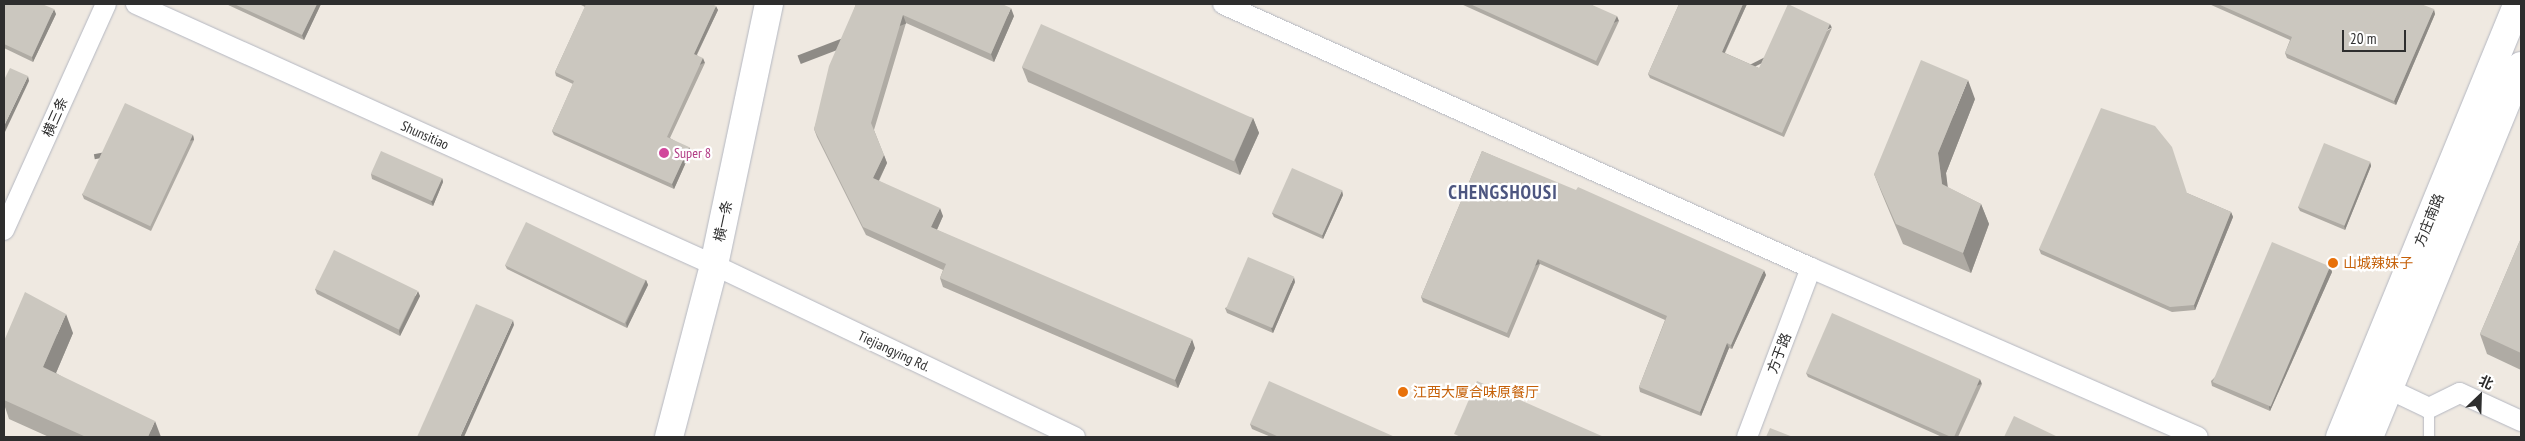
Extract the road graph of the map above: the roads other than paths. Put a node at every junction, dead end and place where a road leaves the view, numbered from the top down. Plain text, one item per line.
1 (106, 4) edge
2 (136, 4) edge
3 (769, 4) edge
4 (1224, 4) edge
5 (2518, 4) edge
6 (2521, 66) edge
7 (4, 230) edge
8 (714, 265) junction
9 (1811, 268) junction
10 (2389, 389) junction
11 (2429, 408) junction
12 (2521, 421) edge
13 (669, 437) edge
14 (1075, 437) edge
15 (1747, 437) edge
16 (2198, 437) edge
17 (2340, 437) edge
18 (2369, 437) edge
19 (2429, 437) edge

1 - 7 street, 横三条
2 - 8 street, Shunsitiao
3 - 8 main road, 横一条
4 - 9 street
5 - 17 main road, 方庄南路
6 - 10 main road, 方庄南路
8 - 13 main road, 横一条
8 - 14 street, Tiejiangying Rd.
9 - 15 street, 方于路
9 - 16 street
10 - 11 street
10 - 18 main road, 方庄南路
11 - 12 street
11 - 19 lane

